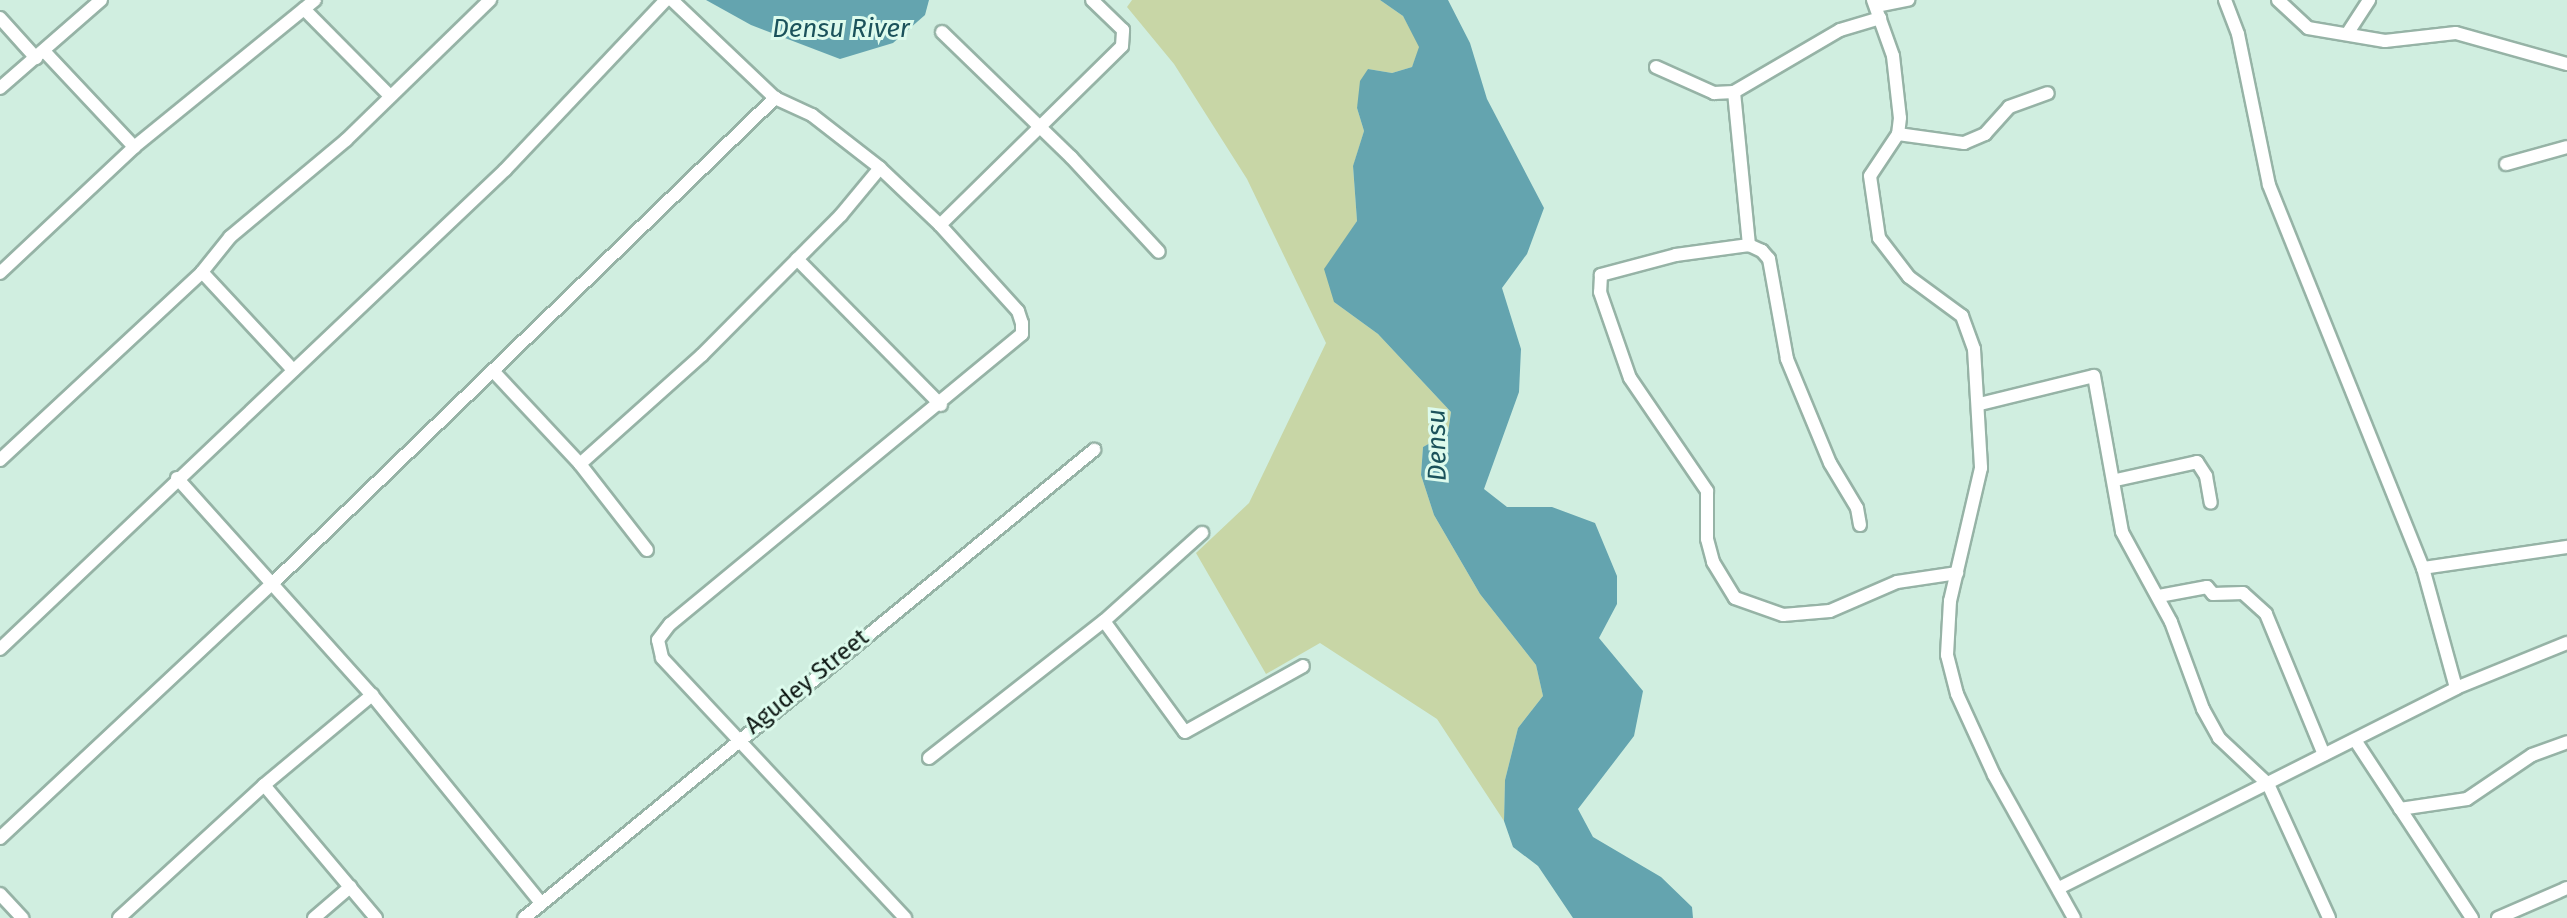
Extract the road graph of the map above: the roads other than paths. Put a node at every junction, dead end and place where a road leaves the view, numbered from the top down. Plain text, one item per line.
1 (101, 0) edge
2 (315, 0) edge
3 (490, 0) edge
4 (669, 0) edge
5 (1092, 0) edge
6 (1908, 0) edge
7 (2225, 0) edge
8 (2278, 0) edge
9 (2369, 0) edge
10 (1877, 8) edge
11 (304, 9) junction
12 (0, 18) edge
13 (2349, 31) junction
14 (942, 32) dead end
15 (40, 54) junction
16 (2567, 64) edge
17 (1656, 67) dead end
18 (0, 88) edge
19 (1734, 92) junction
20 (2048, 93) dead end
21 (390, 96) junction
22 (775, 98) junction
23 (1041, 130) junction
24 (1898, 134) junction
25 (134, 147) junction
26 (2567, 147) edge
27 (2506, 164) dead end
28 (880, 168) junction
29 (940, 225) junction
30 (1749, 245) junction
31 (1159, 252) dead end
32 (797, 259) junction
33 (202, 272) junction
34 (0, 273) edge
35 (293, 370) junction
36 (494, 372) junction
37 (1980, 404) junction
38 (941, 405) junction
39 (1094, 450) dead end
40 (0, 460) edge
41 (580, 464) junction
42 (177, 478) junction
43 (2116, 480) junction
44 (2211, 503) dead end
45 (1860, 525) dead end
46 (1202, 533) dead end
47 (2567, 547) edge
48 (647, 550) dead end
49 (2423, 568) junction
50 (1957, 573) junction
51 (274, 582) junction
52 (2159, 596) junction
53 (1104, 621) junction
54 (2567, 643) edge
55 (0, 649) edge
56 (1303, 666) dead end
57 (2456, 688) junction
58 (372, 695) junction
59 (736, 740) junction
60 (2355, 740) junction
61 (2567, 742) edge
62 (2324, 755) junction
63 (929, 758) dead end
64 (2268, 784) junction
65 (264, 785) junction
66 (2400, 809) junction
67 (0, 838) edge
68 (350, 887) junction
69 (2059, 888) junction
70 (2567, 888) edge
71 (0, 894) edge
72 (541, 903) junction
73 (22, 918) edge
74 (119, 918) edge
75 (314, 918) edge
76 (376, 918) edge
77 (524, 918) edge
78 (905, 918) edge
79 (2074, 918) edge
80 (2329, 918) edge
81 (2472, 918) edge
82 (2498, 918) edge

1 - 15 street
2 - 11 street
3 - 21 street
4 - 22 street
4 - 35 street
5 - 23 street
6 - 10 street
7 - 49 street
8 - 13 street
9 - 13 street
10 - 19 street
10 - 24 street
11 - 21 street
11 - 25 street
12 - 15 street
13 - 16 street
14 - 23 street
15 - 18 street
15 - 25 street
17 - 19 street
19 - 30 street
20 - 24 street
21 - 33 street
22 - 28 street
22 - 36 street
23 - 29 street
23 - 31 street
24 - 37 street
25 - 34 street
26 - 27 street
28 - 29 street
28 - 32 street
29 - 38 street
30 - 45 street
30 - 50 street
32 - 38 street
32 - 41 street
33 - 35 street
33 - 40 street
35 - 42 street
36 - 41 street
36 - 51 street
37 - 43 street
37 - 50 street
38 - 59 street
39 - 59 street, Agudey Street
41 - 48 street
42 - 51 street
42 - 55 street
43 - 44 street
43 - 52 street
46 - 53 street
47 - 49 street
49 - 57 street
50 - 69 street
51 - 58 street
51 - 67 street
52 - 62 street
52 - 64 street
53 - 56 street
53 - 63 street
54 - 57 street
57 - 60 street
58 - 65 street
58 - 72 street
59 - 72 street, Agudey Street
59 - 78 street
60 - 62 street
60 - 66 street
61 - 66 street
62 - 64 street
64 - 69 street
64 - 80 street
65 - 68 street
65 - 74 street
66 - 81 street
68 - 75 street
68 - 76 street
69 - 79 street
70 - 82 street
71 - 73 street
72 - 77 street, Agudey Street

